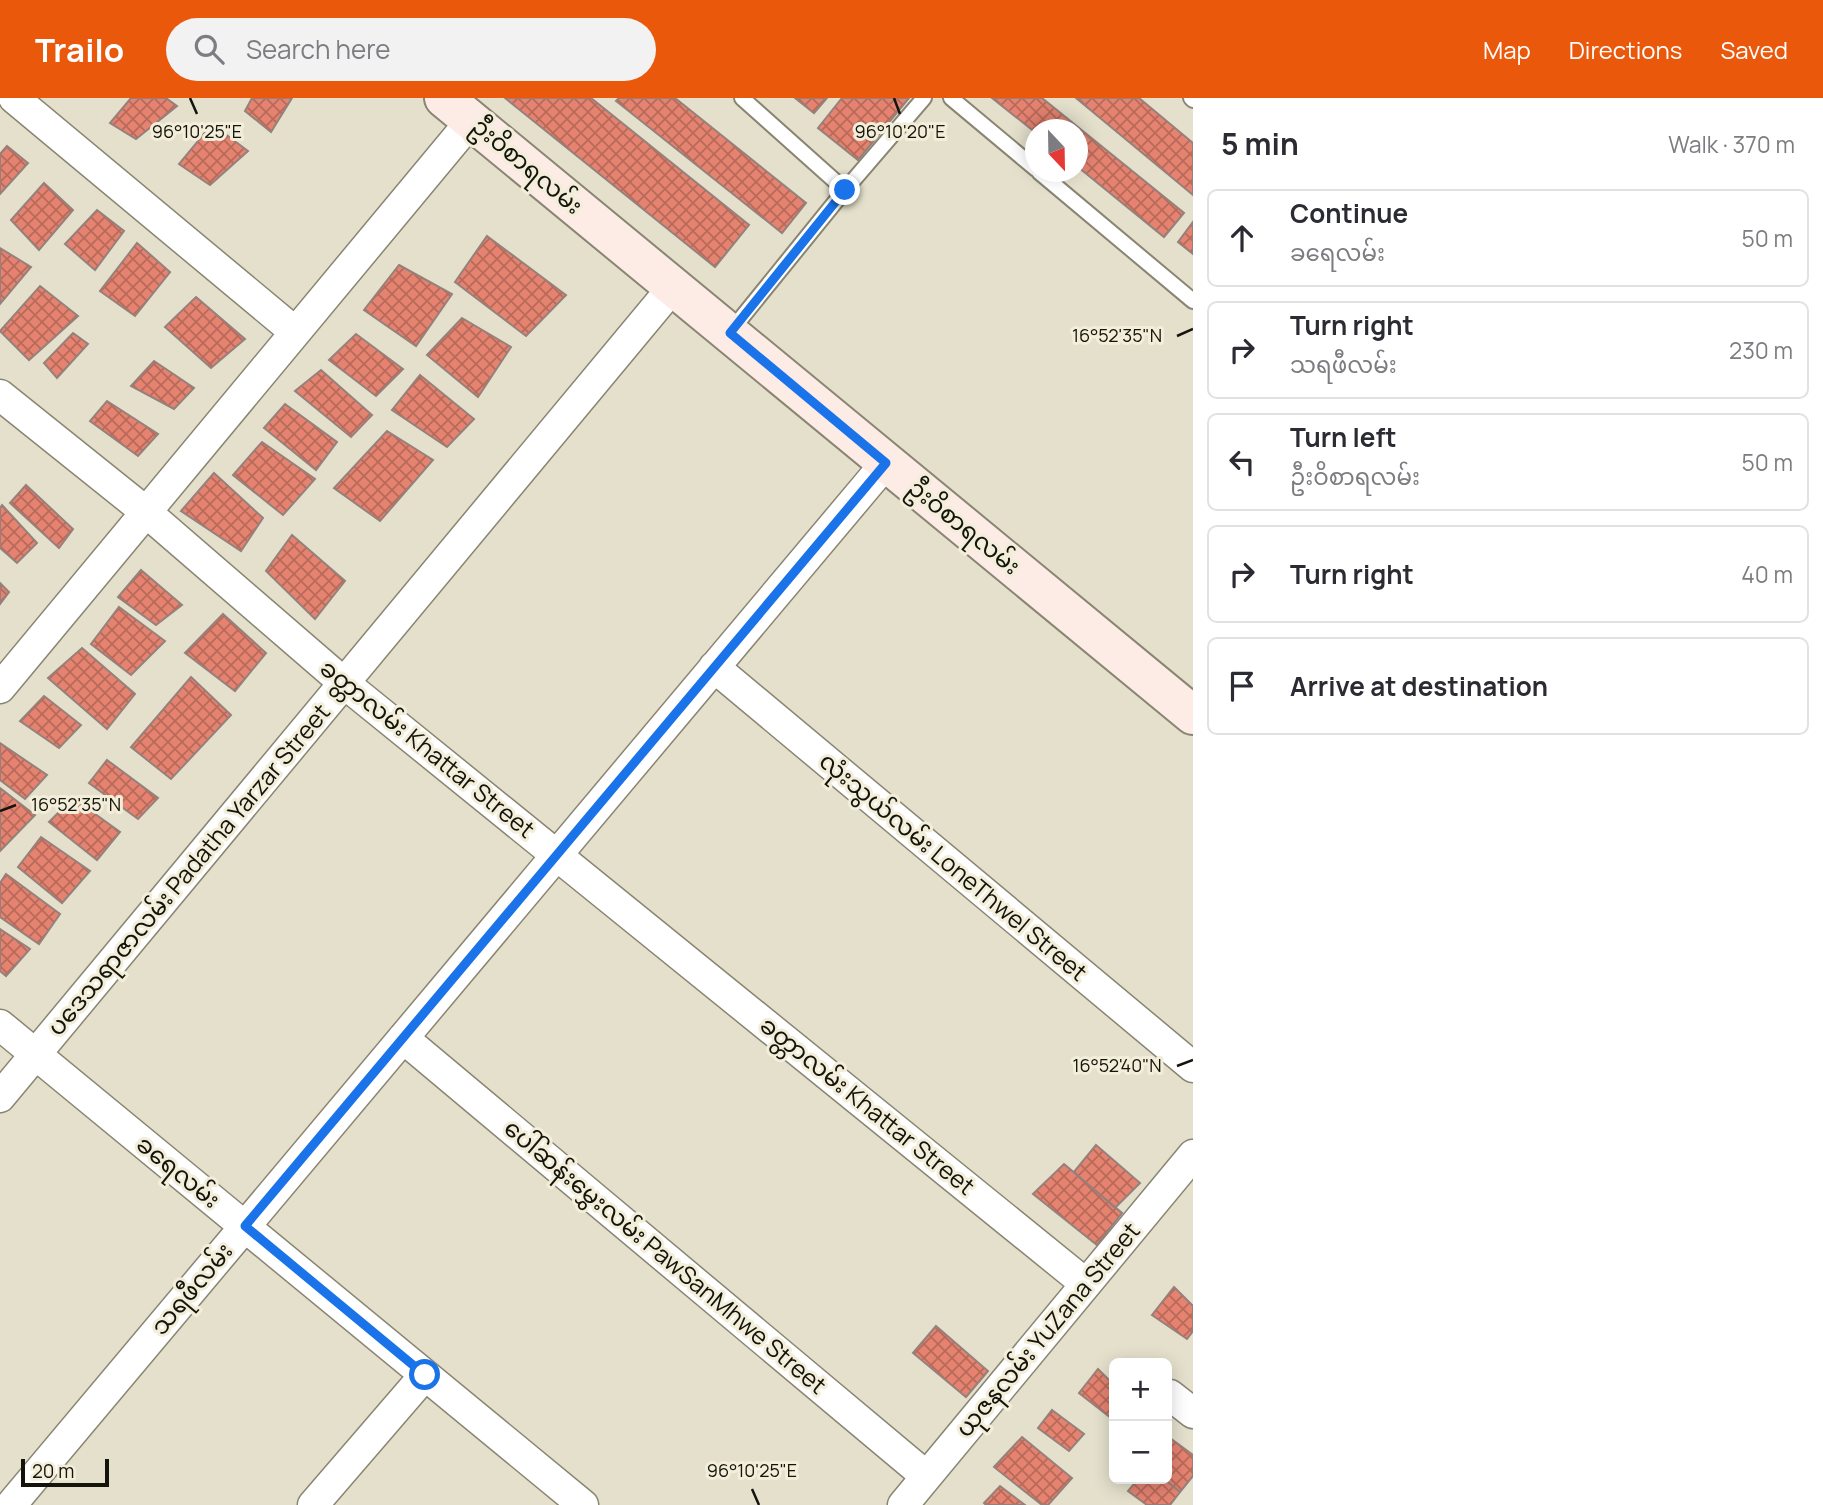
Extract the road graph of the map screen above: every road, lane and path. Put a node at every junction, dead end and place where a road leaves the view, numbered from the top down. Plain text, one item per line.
1 (14, 98) edge
2 (925, 98) edge
3 (951, 98) edge
4 (747, 100) edge
5 (458, 109) edge
6 (1025, 160) edge
7 (1051, 182) edge
8 (845, 190) junction
9 (673, 287) junction
10 (1193, 301) edge
11 (295, 332) junction
12 (730, 333) junction
13 (0, 395) edge
14 (886, 463) junction
15 (146, 512) junction
16 (714, 667) junction
17 (344, 683) junction
18 (0, 688) edge
19 (1193, 715) edge
20 (557, 854) junction
21 (0, 1025) edge
22 (403, 1038) junction
23 (36, 1055) junction
24 (1193, 1067) edge
25 (0, 1097) edge
26 (1193, 1155) edge
27 (245, 1226) junction
28 (1086, 1284) junction
29 (425, 1375) junction
30 (926, 1476) junction
31 (11, 1505) edge
32 (313, 1505) edge
33 (583, 1505) edge
34 (902, 1505) edge

1 - 11 street
2 - 8 lane
3 - 6 lane
4 - 8 lane
5 - 9 main road, ဦးဝိစာရလမ်း
5 - 11 street
7 - 10 lane
8 - 12 lane
9 - 12 main road, ဦးဝိစာရလမ်း
9 - 17 street, ပဒေသရာဇာလမ်း Padatha Yarzar Street
11 - 15 street
12 - 14 main road, ဦးဝိစာရလမ်း
13 - 15 street, ခတ္တာလမ်း Khattar Street
14 - 16 street, သရဖီလမ်း
14 - 19 main road, ဦးဝိစာရလမ်း
15 - 17 street, ခတ္တာလမ်း Khattar Street
15 - 18 street
16 - 20 street, သရဖီလမ်း
16 - 24 street, လုံးသွယ်လမ်း LoneThwel Street
17 - 20 street, ခတ္တာလမ်း Khattar Street
17 - 23 street, ပဒေသရာဇာလမ်း Padatha Yarzar Street
20 - 22 street, သရဖီလမ်း
20 - 28 street, ခတ္တာလမ်း Khattar Street
21 - 23 street, ခရေလမ်း
22 - 27 street, သရဖီလမ်း
22 - 30 street, ပေါ်ဆန်းမွှေးလမ်း PawSanMhwe Street
23 - 25 street, ပဒေသရာဇာလမ်း Padatha Yarzar Street
23 - 27 street, ခရေလမ်း
26 - 28 street, ယုဇနလမ်း YuZana Street
27 - 29 street, ခရေလမ်း
27 - 31 street, သရဖီလမ်း
28 - 30 street, ယုဇနလမ်း YuZana Street
29 - 32 street
29 - 33 street, ခရေလမ်း
30 - 34 street, ယုဇနလမ်း YuZana Street

